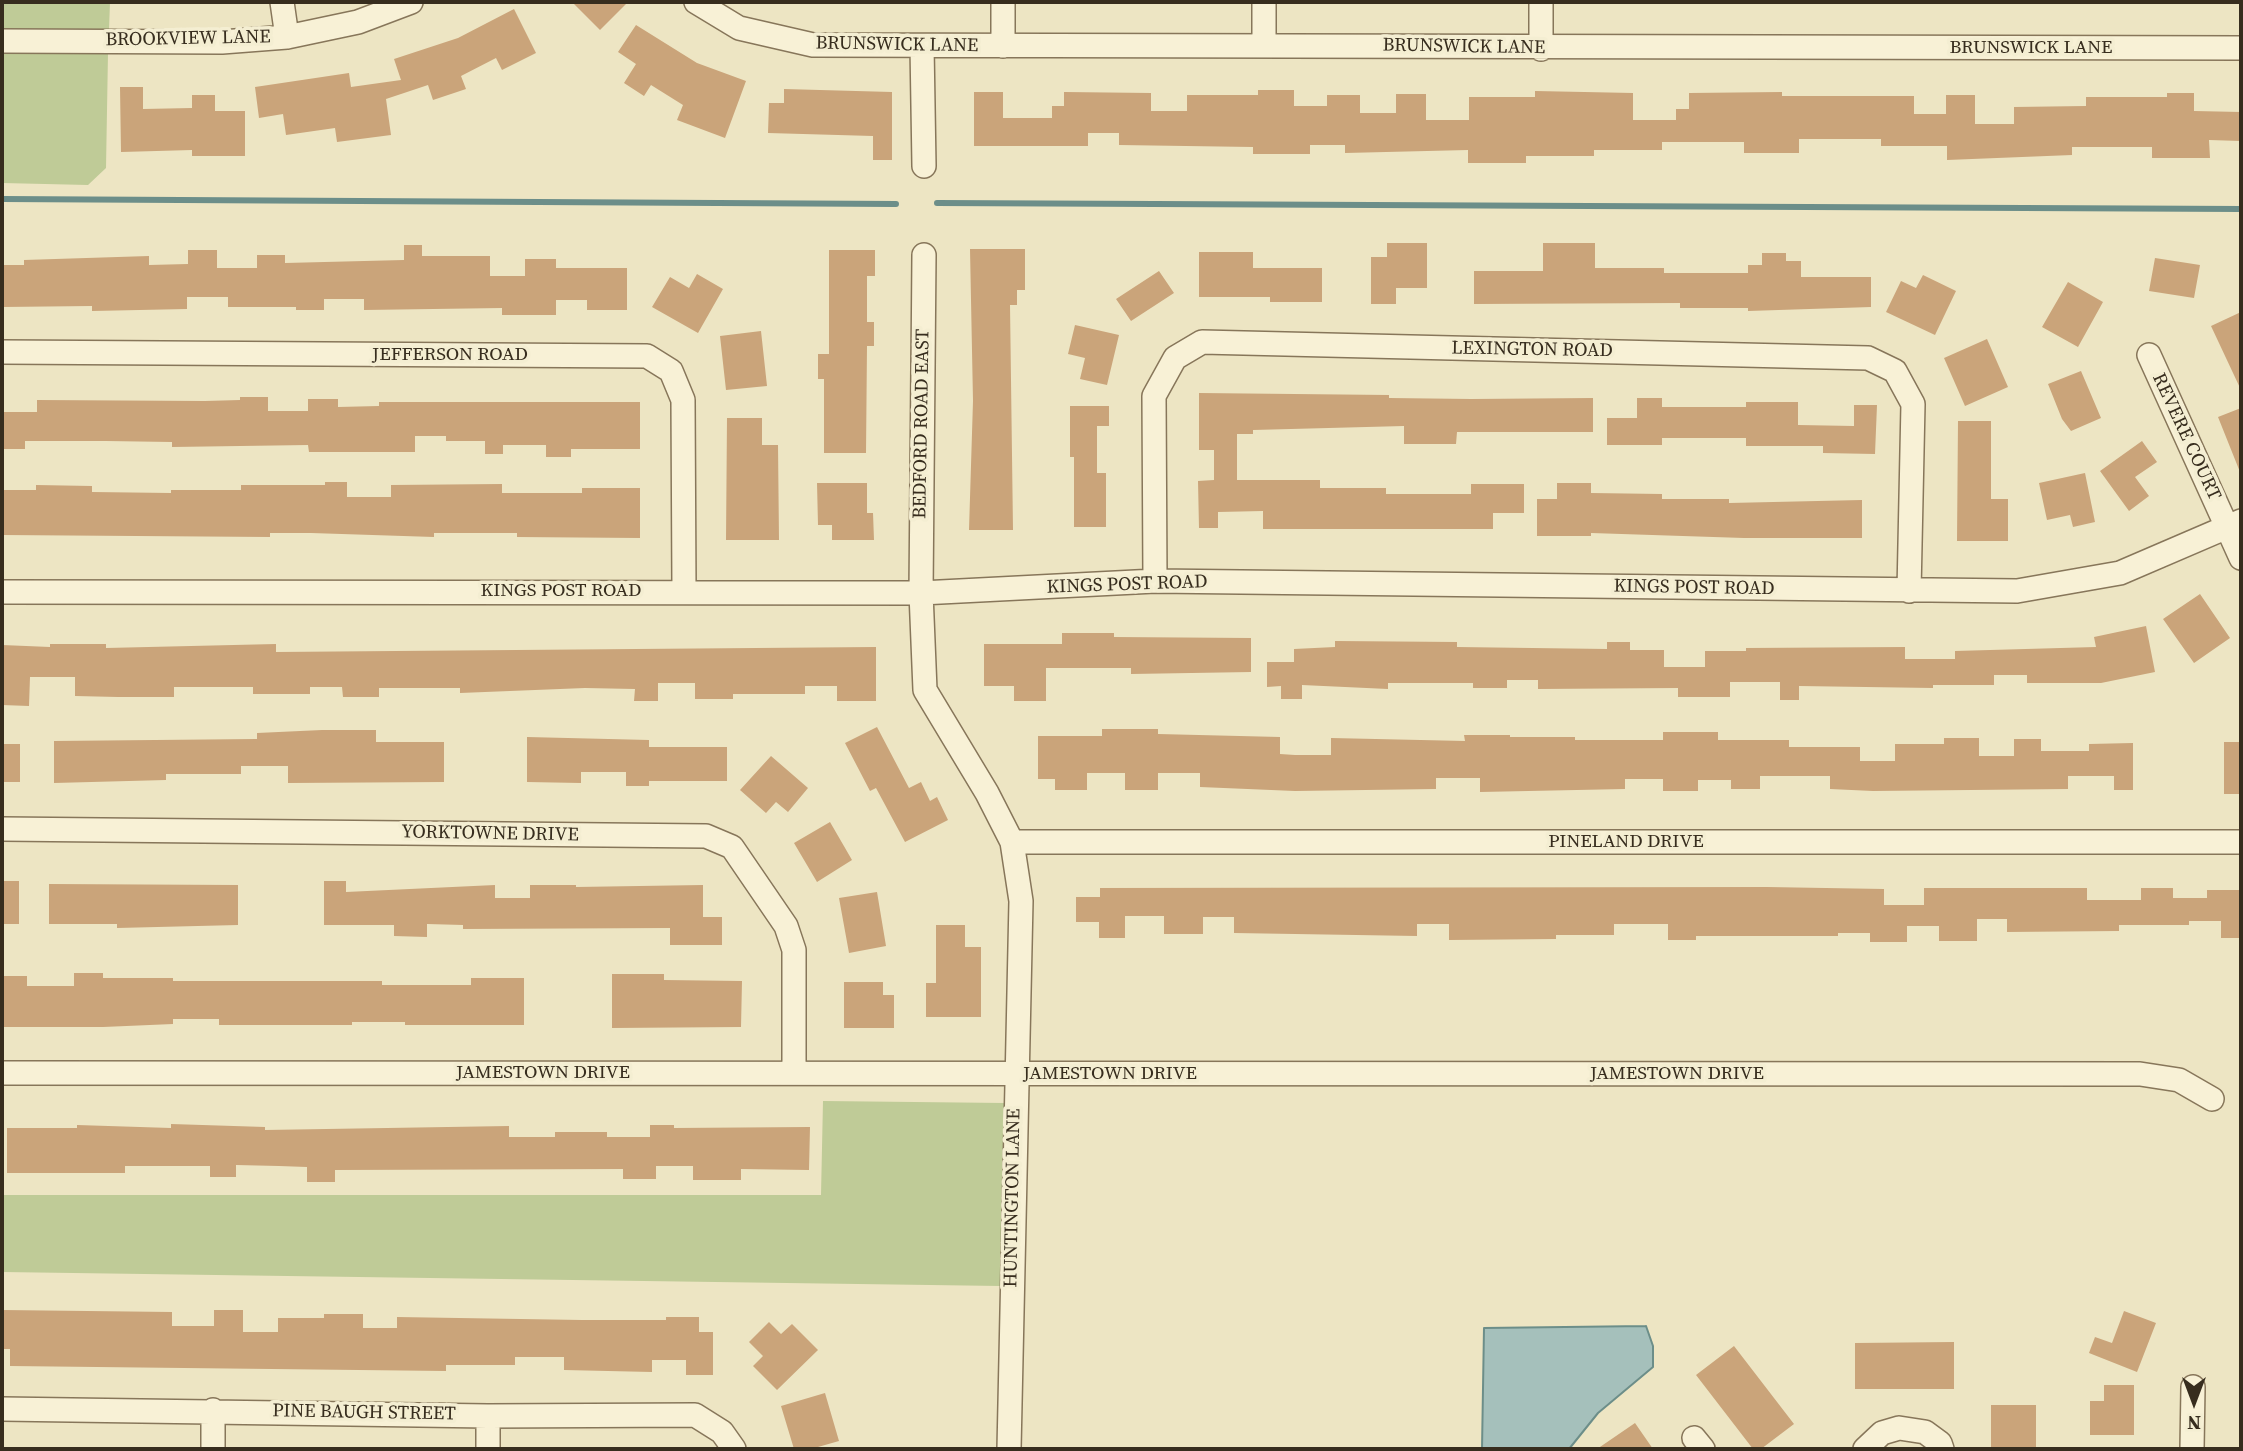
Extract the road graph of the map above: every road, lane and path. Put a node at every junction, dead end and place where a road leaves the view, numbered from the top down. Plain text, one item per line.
1 (282, 2) edge
2 (411, 2) edge
3 (696, 2) edge
4 (1003, 2) edge
5 (1264, 2) edge
6 (1541, 2) edge
7 (286, 37) junction
8 (2, 41) edge
9 (1264, 44) junction
10 (922, 46) junction
11 (1003, 47) junction
12 (2241, 48) edge
13 (1541, 49) junction
14 (924, 166) dead end
15 (924, 255) dead end
16 (2, 352) edge
17 (2148, 355) dead end
18 (2234, 525) edge
19 (2241, 558) edge
20 (1155, 581) junction
21 (1909, 590) junction
22 (684, 591) junction
23 (2, 592) edge
24 (920, 593) junction
25 (2, 829) edge
26 (1012, 842) junction
27 (2241, 842) edge
28 (2, 1073) edge
29 (794, 1073) junction
30 (1016, 1073) junction
31 (2212, 1099) dead end
32 (2193, 1387) dead end
33 (2, 1409) edge
34 (213, 1410) junction
35 (488, 1416) junction
36 (728, 1440) edge
37 (213, 1449) edge
38 (488, 1449) edge
39 (1009, 1449) edge
40 (1865, 1449) edge
41 (1942, 1449) edge
42 (2192, 1449) edge

1 - 7 street
2 - 7 street, BROOKVIEW LANE
3 - 10 street, BRUNSWICK LANE
4 - 11 street
5 - 9 street
6 - 13 street
7 - 8 street, BROOKVIEW LANE
9 - 11 street, BRUNSWICK LANE
9 - 13 street, BRUNSWICK LANE
10 - 11 street, BRUNSWICK LANE
10 - 14 street
12 - 13 street, BRUNSWICK LANE
15 - 24 street, BEDFORD ROAD EAST
16 - 22 street, JEFFERSON ROAD
17 - 18 street, REVERE COURT
18 - 19 street, REVERE COURT
18 - 21 street, KINGS POST ROAD
20 - 21 street, KINGS POST ROAD
20 - 21 street, LEXINGTON ROAD
20 - 24 street, KINGS POST ROAD
22 - 23 street, KINGS POST ROAD
22 - 24 street, KINGS POST ROAD
24 - 26 street, HUNTINGTON LANE
25 - 29 street, YORKTOWNE DRIVE
26 - 27 street, PINELAND DRIVE
26 - 30 street, HUNTINGTON LANE
28 - 29 street, JAMESTOWN DRIVE
29 - 30 street, JAMESTOWN DRIVE
30 - 31 street, JAMESTOWN DRIVE
30 - 39 street, HUNTINGTON LANE
32 - 42 street
33 - 34 street, PINE BAUGH STREET
34 - 35 street, PINE BAUGH STREET
34 - 37 street
35 - 36 street, PINE BAUGH STREET
35 - 38 street
40 - 41 street

